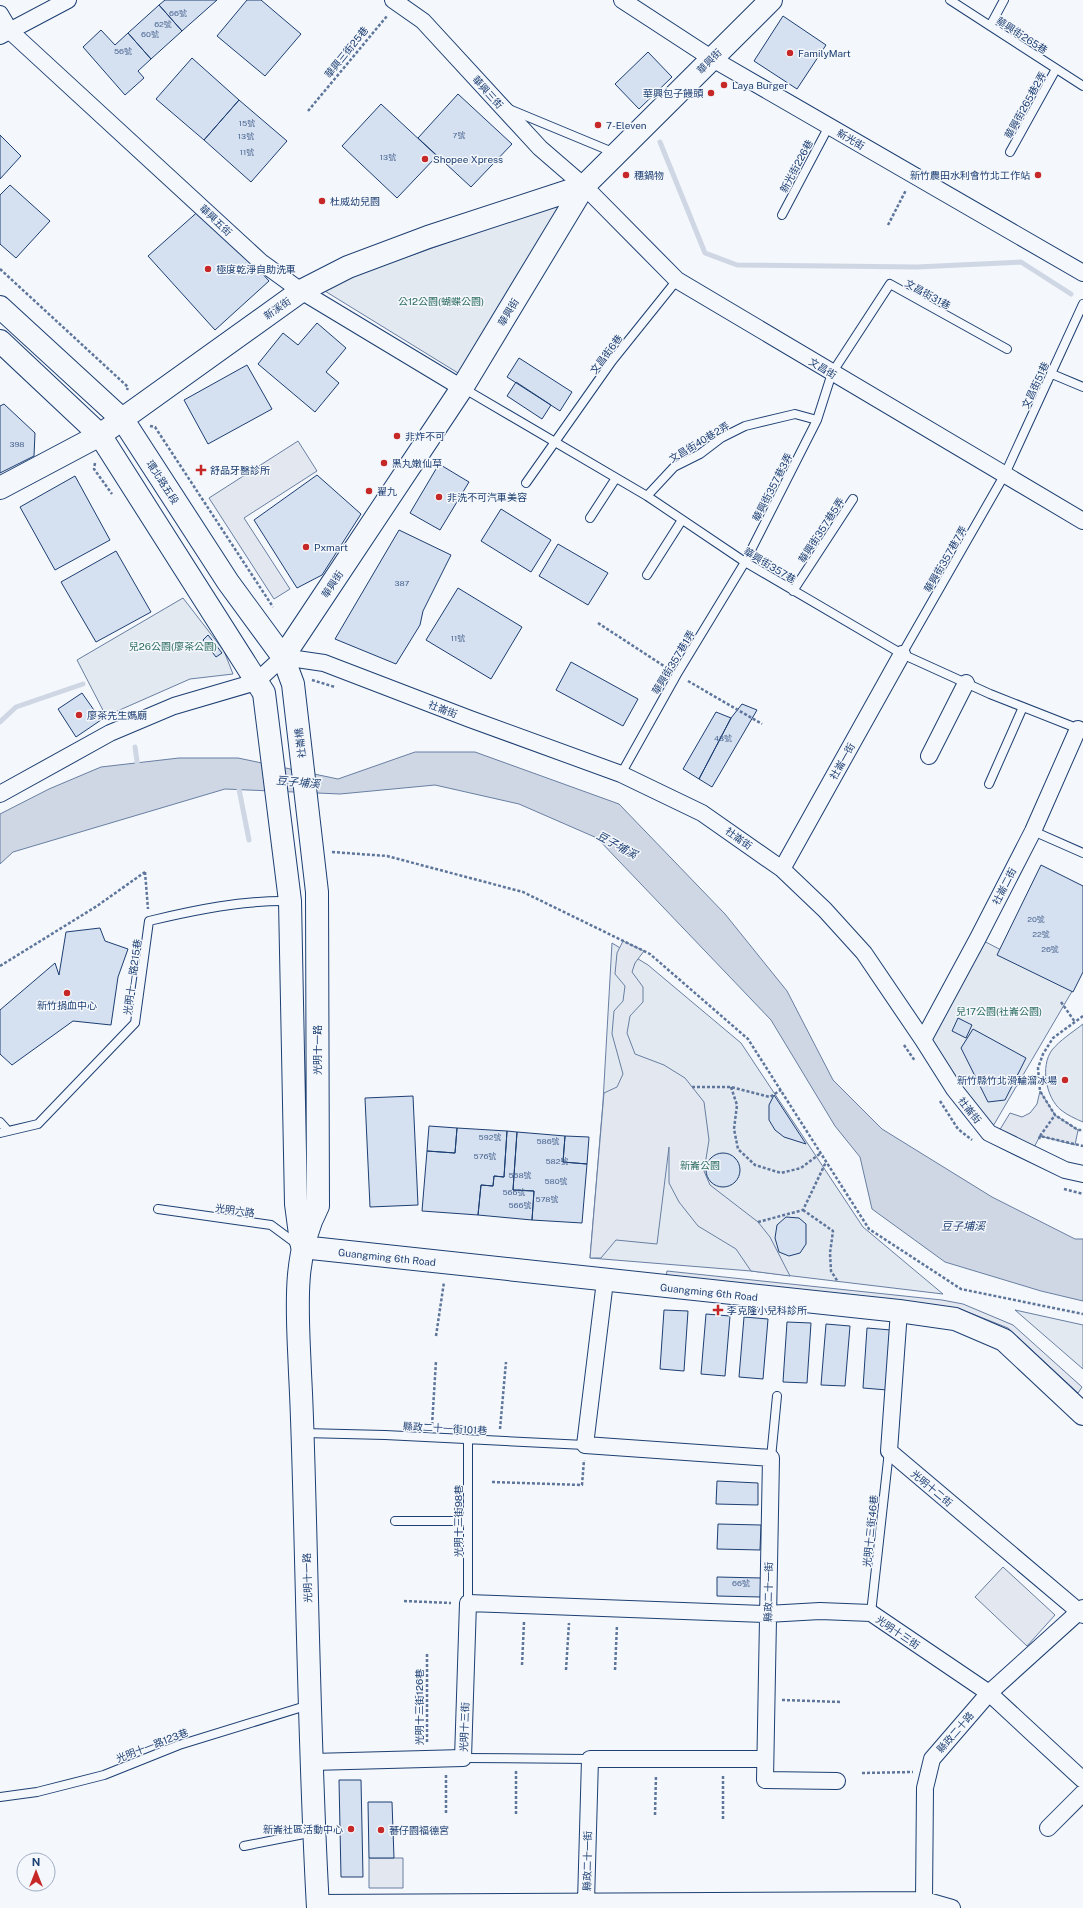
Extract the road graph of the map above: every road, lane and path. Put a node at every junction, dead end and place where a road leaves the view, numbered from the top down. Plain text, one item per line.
1 (68, 0) edge
2 (771, 0) edge
3 (950, 0) edge
4 (1004, 0) edge
5 (624, 1) edge
6 (395, 2) edge
7 (0, 14) edge
8 (990, 26) junction
9 (5, 34) edge
10 (711, 58) junction
11 (1056, 69) junction
12 (1083, 86) edge
13 (500, 106) junction
14 (308, 112) dead end
15 (829, 126) junction
16 (1010, 152) dead end
17 (616, 154) junction
18 (914, 175) junction
19 (584, 186) junction
20 (782, 215) dead end
21 (888, 225) dead end
22 (1083, 273) edge
23 (677, 280) junction
24 (301, 291) junction
25 (1083, 304) edge
26 (0, 307) edge
27 (0, 342) edge
28 (1008, 349) dead end
29 (832, 373) junction
30 (1052, 374) junction
31 (1083, 386) edge
32 (462, 388) junction
33 (123, 420) junction
34 (817, 420) junction
35 (100, 435) junction
36 (554, 442) junction
37 (1005, 474) junction
38 (616, 478) junction
39 (526, 483) dead end
40 (0, 488) edge
41 (647, 496) junction
42 (853, 500) dead end
43 (590, 518) dead end
44 (682, 520) junction
45 (1083, 522) edge
46 (745, 562) junction
47 (647, 575) dead end
48 (793, 591) junction
49 (902, 654) junction
50 (283, 657) junction
51 (300, 682) junction
52 (966, 683) junction
53 (260, 687) junction
54 (341, 689) dead end
55 (1023, 707) junction
56 (1081, 727) edge
57 (929, 756) dead end
58 (621, 774) junction
59 (989, 784) dead end
60 (0, 794) edge
61 (1033, 831) junction
62 (322, 851) junction
63 (1083, 853) edge
64 (782, 869) junction
65 (290, 901) junction
66 (149, 921) junction
67 (0, 966) edge
68 (1061, 1002) dead end
69 (1083, 1016) edge
70 (1075, 1022) junction
71 (900, 1038) dead end
72 (923, 1040) junction
73 (916, 1064) dead end
74 (692, 1087) dead end
75 (731, 1087) junction
76 (781, 1090) junction
77 (937, 1096) dead end
78 (1055, 1114) junction
79 (0, 1122) edge
80 (1083, 1130) edge
81 (4, 1132) edge
82 (1040, 1136) junction
83 (975, 1142) dead end
84 (1083, 1146) edge
85 (821, 1153) junction
86 (1031, 1153) junction
87 (826, 1162) junction
88 (1083, 1174) edge
89 (1063, 1188) dead end
90 (1083, 1194) edge
91 (158, 1209) dead end
92 (803, 1210) junction
93 (758, 1222) dead end
94 (302, 1247) junction
95 (446, 1263) junction
96 (605, 1281) junction
97 (838, 1282) dead end
98 (899, 1311) junction
99 (1083, 1314) edge
100 (436, 1336) dead end
101 (436, 1361) dead end
102 (506, 1362) dead end
103 (777, 1396) dead end
104 (1083, 1414) edge
105 (303, 1433) junction
106 (432, 1438) junction
107 (468, 1440) junction
108 (499, 1441) junction
109 (585, 1444) junction
110 (889, 1451) junction
111 (771, 1458) junction
112 (492, 1482) dead end
113 (468, 1520) junction
114 (395, 1521) dead end
115 (404, 1601) dead end
116 (468, 1603) junction
117 (526, 1605) junction
118 (570, 1606) junction
119 (618, 1608) junction
120 (1082, 1611) edge
121 (871, 1613) junction
122 (767, 1614) junction
123 (427, 1654) dead end
124 (522, 1665) dead end
125 (566, 1670) dead end
126 (615, 1670) dead end
127 (989, 1693) junction
128 (766, 1699) junction
129 (841, 1702) dead end
130 (310, 1704) junction
131 (463, 1758) junction
132 (427, 1759) junction
133 (445, 1759) junction
134 (516, 1759) junction
135 (590, 1759) junction
136 (657, 1759) junction
137 (723, 1759) junction
138 (765, 1759) junction
139 (312, 1762) junction
140 (928, 1772) junction
141 (862, 1773) dead end
142 (1083, 1780) edge
143 (836, 1781) dead end
144 (1083, 1793) edge
145 (0, 1797) edge
146 (446, 1813) dead end
147 (655, 1815) dead end
148 (516, 1816) dead end
149 (723, 1819) dead end
150 (1048, 1828) dead end
151 (315, 1832) junction
152 (244, 1846) dead end
153 (586, 1902) junction
154 (816, 1904) edge
155 (922, 1904) edge
156 (707, 1905) edge
157 (318, 1906) edge
158 (423, 1906) edge
159 (952, 1908) edge

1 - 9 street
2 - 10 street, 華興街
3 - 8 lane, 華興街265巷
4 - 8 lane
5 - 10 street, 新光街
6 - 13 street, 華興三街
6 - 14 path, 華興三街25巷
7 - 9 street, 華興五街
8 - 11 lane, 華興街265巷
9 - 24 street, 華興五街
10 - 15 street, 新光街
10 - 17 street, 華興街
11 - 12 lane, 華興街265巷
11 - 16 lane, 華興街265巷2弄
13 - 17 lane
13 - 19 street, 華興三街
15 - 18 street, 新光街
15 - 20 lane, 新光街226巷
17 - 19 street, 華興街
18 - 21 path
18 - 22 street, 新光街
19 - 23 street, 文昌街
19 - 24 street, 新溪街
19 - 32 street, 華興街
23 - 29 street, 文昌街
23 - 36 lane, 文昌街6巷
24 - 32 street, 華興五街
24 - 33 street, 新溪街
25 - 30 lane, 文昌街51巷
26 - 33 street, 環北路五段
27 - 35 street
28 - 29 lane, 文昌街31巷
29 - 34 lane, 華興街357巷3弄
29 - 37 street, 文昌街
30 - 31 lane
30 - 37 lane, 文昌街51巷
32 - 36 lane, 華興街357巷
32 - 50 street, 華興街
33 - 35 street, 新溪街
33 - 50 street, 環北路五段
34 - 41 lane, 文昌街40巷2弄
34 - 46 lane, 華興街357巷3弄
35 - 40 street, 新溪街
35 - 53 street
36 - 38 lane, 華興街357巷
36 - 39 lane, 文昌街6巷
37 - 45 street, 文昌街
37 - 49 lane, 華興街357巷7弄
38 - 41 lane, 華興街357巷
38 - 43 lane
41 - 44 lane, 華興街357巷
42 - 48 lane, 華興街357巷5弄
44 - 46 lane, 華興街357巷
44 - 47 lane
46 - 48 lane, 華興街357巷
46 - 58 lane, 華興街357巷1弄
48 - 49 lane, 華興街357巷
49 - 52 lane, 華興街357巷
49 - 64 street, 社崙一街
50 - 51 street, 環北路五段
50 - 53 street
50 - 58 street, 社崙街
51 - 54 path
51 - 62 street, 社崙橋
52 - 55 lane, 華興街357巷
52 - 57 street
53 - 60 street
53 - 65 street, 光明十一路
55 - 56 lane, 華興街357巷
55 - 59 lane
56 - 61 street, 社崙二街
58 - 64 street, 社崙街
61 - 63 lane
61 - 72 street, 社崙二街
62 - 76 path
62 - 94 street, 光明十一路
64 - 72 street, 社崙街
65 - 66 lane
65 - 94 street, 光明十一路
66 - 67 path
66 - 81 lane, 光明十一路215巷
68 - 70 path
69 - 70 path
70 - 78 path
71 - 73 path
72 - 86 street, 社崙街
74 - 75 path
75 - 76 path
75 - 85 path
76 - 85 path
77 - 83 path
78 - 80 path
78 - 82 path
79 - 81 lane
82 - 84 path
82 - 86 path
85 - 87 path
86 - 88 street, 社崙街
87 - 92 path
87 - 99 path
89 - 90 path
91 - 94 lane, 光明六路
92 - 93 path
92 - 97 path
94 - 95 street, Guangming 6th Road
94 - 105 street, 光明十一路
95 - 96 street, Guangming 6th Road
95 - 100 path
96 - 98 street, Guangming 6th Road
96 - 109 street
98 - 104 street, Guangming 6th Road
98 - 110 street
101 - 106 path
102 - 108 path
103 - 111 lane
105 - 106 lane, 縣政二十一街101巷
105 - 130 street, 光明十一路
106 - 107 lane, 縣政二十一街101巷
107 - 108 lane, 縣政二十一街101巷
107 - 113 lane, 光明十三街98巷
108 - 109 lane, 縣政二十一街101巷
109 - 111 street
109 - 112 path
110 - 120 street, 光明十二街
110 - 121 lane, 光明十三街46巷
111 - 122 street, 縣政二十一街
113 - 114 lane
113 - 116 lane, 光明十三街98巷
115 - 116 path
116 - 117 street, 光明十三街
116 - 131 street, 光明十三街
117 - 118 street, 光明十三街
117 - 124 path
118 - 119 street, 光明十三街
118 - 125 path
119 - 122 street, 光明十三街
119 - 126 path
120 - 127 street, 縣政二十路
121 - 122 street, 光明十三街
121 - 127 street, 光明十三街
122 - 128 street, 縣政二十一街
123 - 132 path, 光明十三街126巷
127 - 140 street, 縣政二十路
127 - 142 street, 光明十三街
128 - 129 path
128 - 138 street, 縣政二十一街
130 - 139 street, 光明十一路
130 - 145 lane, 光明十一路123巷
131 - 133 street, 光明十三街
131 - 134 lane
132 - 133 street, 光明十三街
132 - 139 street, 光明十三街
133 - 146 path
134 - 135 lane
134 - 148 path
135 - 136 street
135 - 153 street, 縣政二十一街
136 - 137 street
136 - 147 path
137 - 138 street
137 - 149 path
138 - 143 street, 縣政二十一街
139 - 151 street, 光明十一路
140 - 141 path
140 - 155 street, 縣政二十路
144 - 150 street
151 - 152 lane
151 - 157 street, 光明十一路
153 - 156 street
153 - 158 street
154 - 155 street
154 - 156 street
155 - 159 street
157 - 158 street

